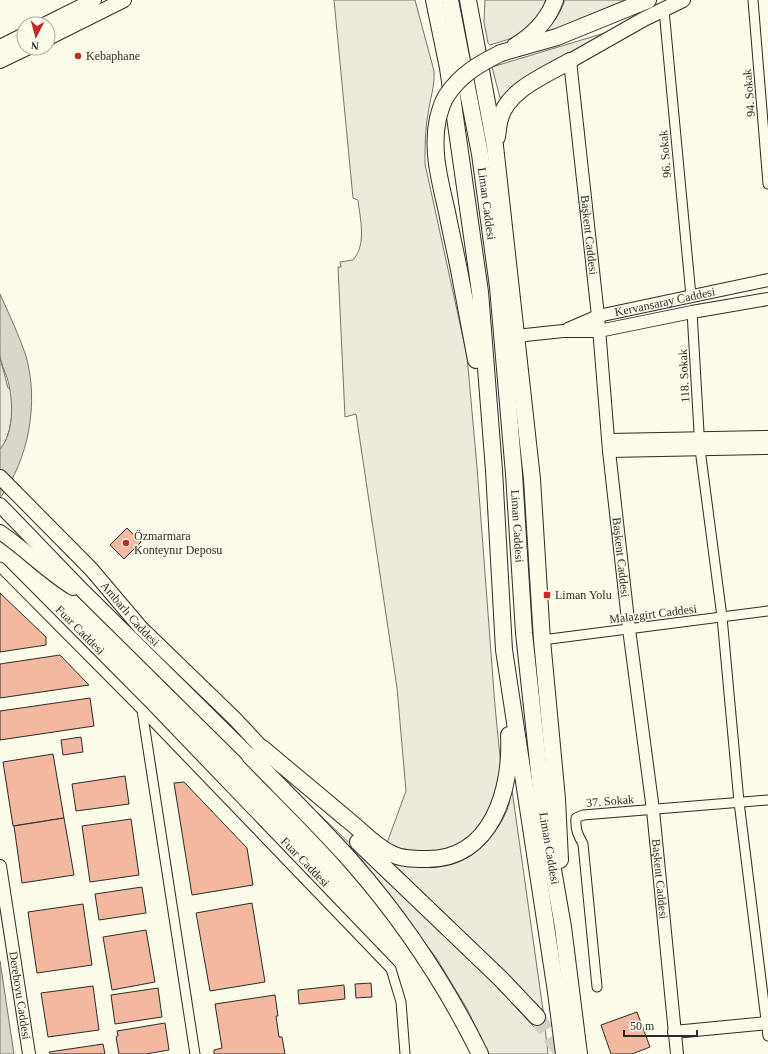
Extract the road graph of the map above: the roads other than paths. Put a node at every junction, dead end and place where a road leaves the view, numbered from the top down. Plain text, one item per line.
1 (94, 0) edge
2 (124, 0) edge
3 (428, 0) edge
4 (434, 0) edge
5 (450, 0) edge
6 (468, 0) edge
7 (472, 0) edge
8 (555, 0) edge
9 (648, 0) edge
10 (683, 0) edge
11 (753, 0) edge
12 (664, 10) junction
13 (56, 19) edge
14 (472, 22) junction
15 (56, 34) edge
16 (442, 37) junction
17 (16, 39) edge
18 (0, 47) edge
19 (16, 53) edge
20 (502, 53) junction
21 (0, 61) edge
22 (570, 61) junction
23 (495, 146) junction
24 (768, 184) edge
25 (768, 280) edge
26 (691, 296) junction
27 (768, 299) edge
28 (692, 312) junction
29 (598, 316) junction
30 (563, 331) junction
31 (599, 331) junction
32 (516, 336) junction
33 (768, 437) edge
34 (700, 443) junction
35 (609, 446) junction
36 (768, 448) edge
37 (494, 470) junction
38 (0, 477) edge
39 (0, 505) edge
40 (0, 532) edge
41 (0, 566) edge
42 (95, 603) junction
43 (768, 611) edge
44 (722, 617) junction
45 (629, 629) junction
46 (542, 640) junction
47 (504, 650) junction
48 (142, 710) junction
49 (256, 752) junction
50 (768, 800) edge
51 (739, 802) junction
52 (653, 810) junction
53 (0, 866) edge
54 (563, 927) junction
55 (597, 987) dead end
56 (537, 1017) tunnel mouth
57 (767, 1023) edge
58 (674, 1032) junction
59 (768, 1036) edge
60 (28, 1054) edge
61 (194, 1054) edge
62 (405, 1054) edge
63 (480, 1054) edge
64 (564, 1054) edge
65 (579, 1054) edge
66 (677, 1054) edge

1 - 13 main road
2 - 15 main road
3 - 16 highway
4 - 16 highway, Liman Caddesi
5 - 54 highway, Liman Caddesi
6 - 14 highway
7 - 14 highway
8 - 20 highway
9 - 20 highway
10 - 12 main road
11 - 24 street, 94. Sokak
12 - 22 main road
12 - 26 street, 96. Sokak
14 - 23 highway
16 - 37 highway, Liman Caddesi
17 - 18 main road
19 - 21 main road
20 - 37 highway, bridge
22 - 23 highway
22 - 29 street, Başkent Caddesi
23 - 32 highway
25 - 26 street, Kervansaray Caddesi
26 - 29 street, Kervansaray Caddesi
27 - 28 street, Kervansaray Caddesi
28 - 31 street, Kervansaray Caddesi
28 - 34 street, 118. Sokak
29 - 30 street, Kervansaray Caddesi
29 - 31 street, Başkent Caddesi
30 - 31 street, Kervansaray Caddesi
30 - 32 street, Kervansaray Caddesi
31 - 35 street, Başkent Caddesi
32 - 46 highway
33 - 34 street
34 - 35 street
34 - 36 street
34 - 44 street, 118. Sokak
35 - 45 street, Başkent Caddesi
37 - 47 highway, Liman Caddesi
38 - 49 main road, Ambarlı Caddesi
39 - 42 main road, Ambarlı Caddesi
40 - 42 main road
41 - 48 street, Fuar Caddesi
42 - 49 main road, Ambarlı Caddesi
43 - 44 street, Malazgirt Caddesi
44 - 45 street, Malazgirt Caddesi
44 - 51 street, 118. Sokak
45 - 46 street, Malazgirt Caddesi
45 - 52 street, Başkent Caddesi
46 - 54 highway
47 - 49 highway
47 - 64 highway, Liman Caddesi
48 - 61 street
48 - 62 street, Fuar Caddesi
49 - 56 highway
49 - 63 highway
50 - 51 street, 37. Sokak
51 - 52 street, 37. Sokak
51 - 57 street, 118. Sokak
52 - 55 street, 37. Sokak
52 - 58 street, Başkent Caddesi
53 - 60 street, Dereboyu Caddesi
54 - 65 highway, Liman Caddesi
57 - 58 street
57 - 59 street, 118. Sokak
58 - 66 street, Başkent Caddesi

